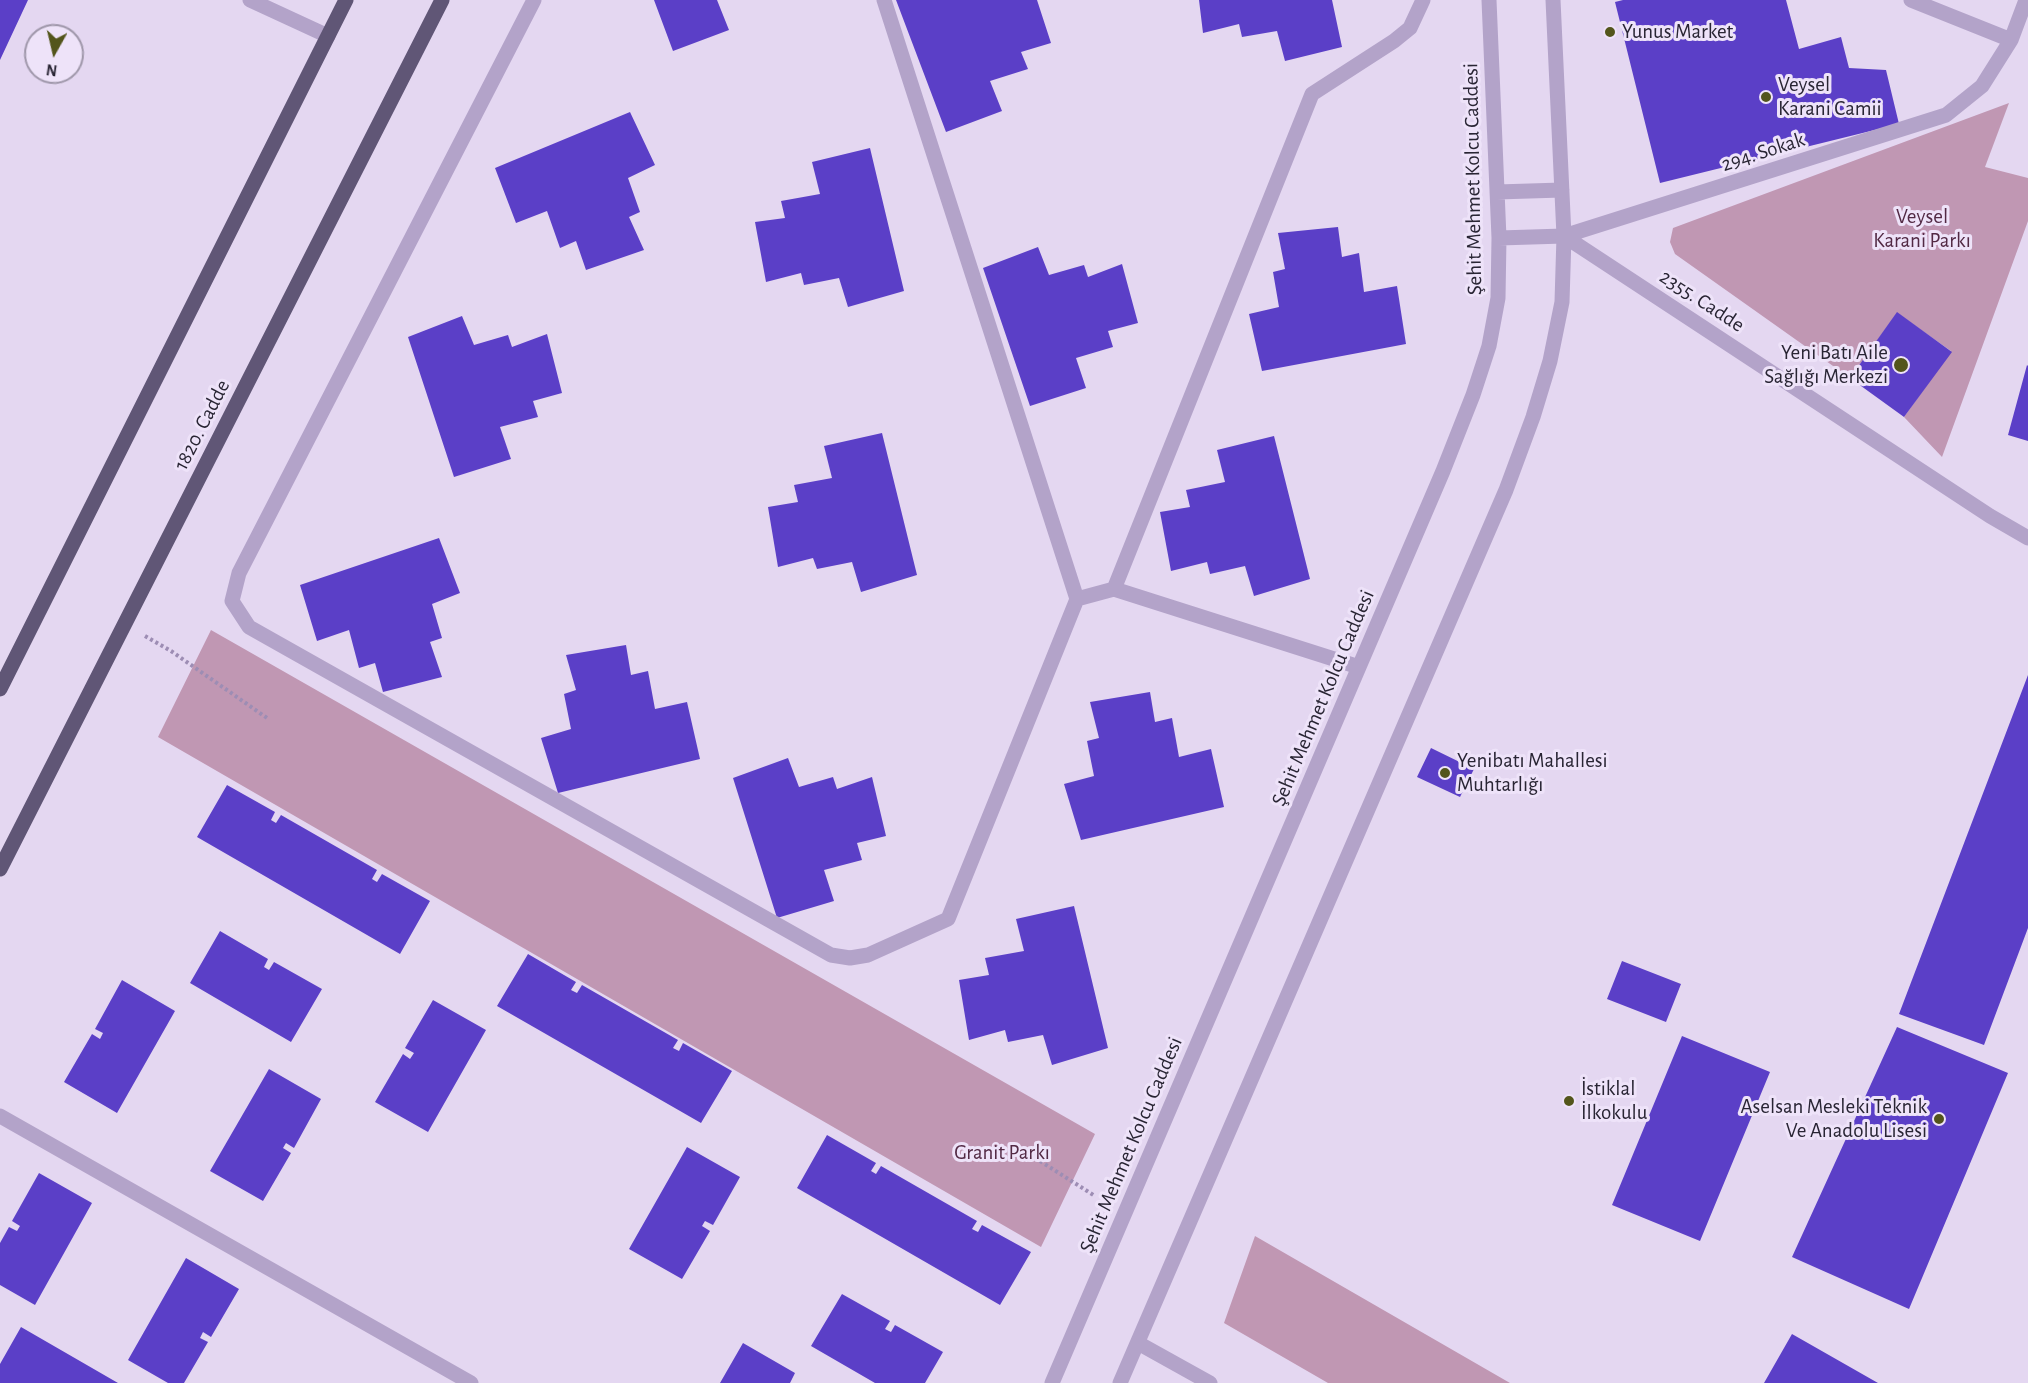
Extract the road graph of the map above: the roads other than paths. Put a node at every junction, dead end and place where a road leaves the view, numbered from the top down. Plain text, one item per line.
1 (250, 0) edge
2 (346, 0) edge
3 (442, 0) edge
4 (534, 0) edge
5 (884, 0) edge
6 (1423, 0) edge
7 (1489, 0) edge
8 (1553, 0) edge
9 (1911, 0) edge
10 (2026, 0) edge
11 (328, 36) junction
12 (2011, 40) junction
13 (1562, 190) junction
14 (1497, 192) junction
15 (1564, 236) junction
16 (1499, 238) junction
17 (2028, 538) edge
18 (1113, 589) junction
19 (1077, 599) junction
20 (1359, 667) junction
21 (0, 689) edge
22 (0, 869) edge
23 (0, 1116) edge
24 (1138, 1343) junction
25 (1206, 1382) edge
26 (471, 1383) edge
27 (1052, 1383) edge
28 (1120, 1383) edge

1 - 11 street
2 - 11 main road
3 - 22 main road, 1820. Cadde
4 - 19 street
5 - 19 street
6 - 18 street
7 - 14 street, Şehit Mehmet Kolcu Caddesi
8 - 13 street
9 - 12 street
10 - 12 street, 294. Sokak
11 - 21 main road
12 - 15 street, 294. Sokak
13 - 14 street
13 - 15 street
14 - 16 street, Şehit Mehmet Kolcu Caddesi
15 - 16 street, 294. Sokak
15 - 17 street, 2355. Cadde
15 - 24 street
16 - 20 street, Şehit Mehmet Kolcu Caddesi
18 - 19 street
18 - 20 street
20 - 27 street, Şehit Mehmet Kolcu Caddesi
23 - 26 street
24 - 25 street
24 - 28 street

